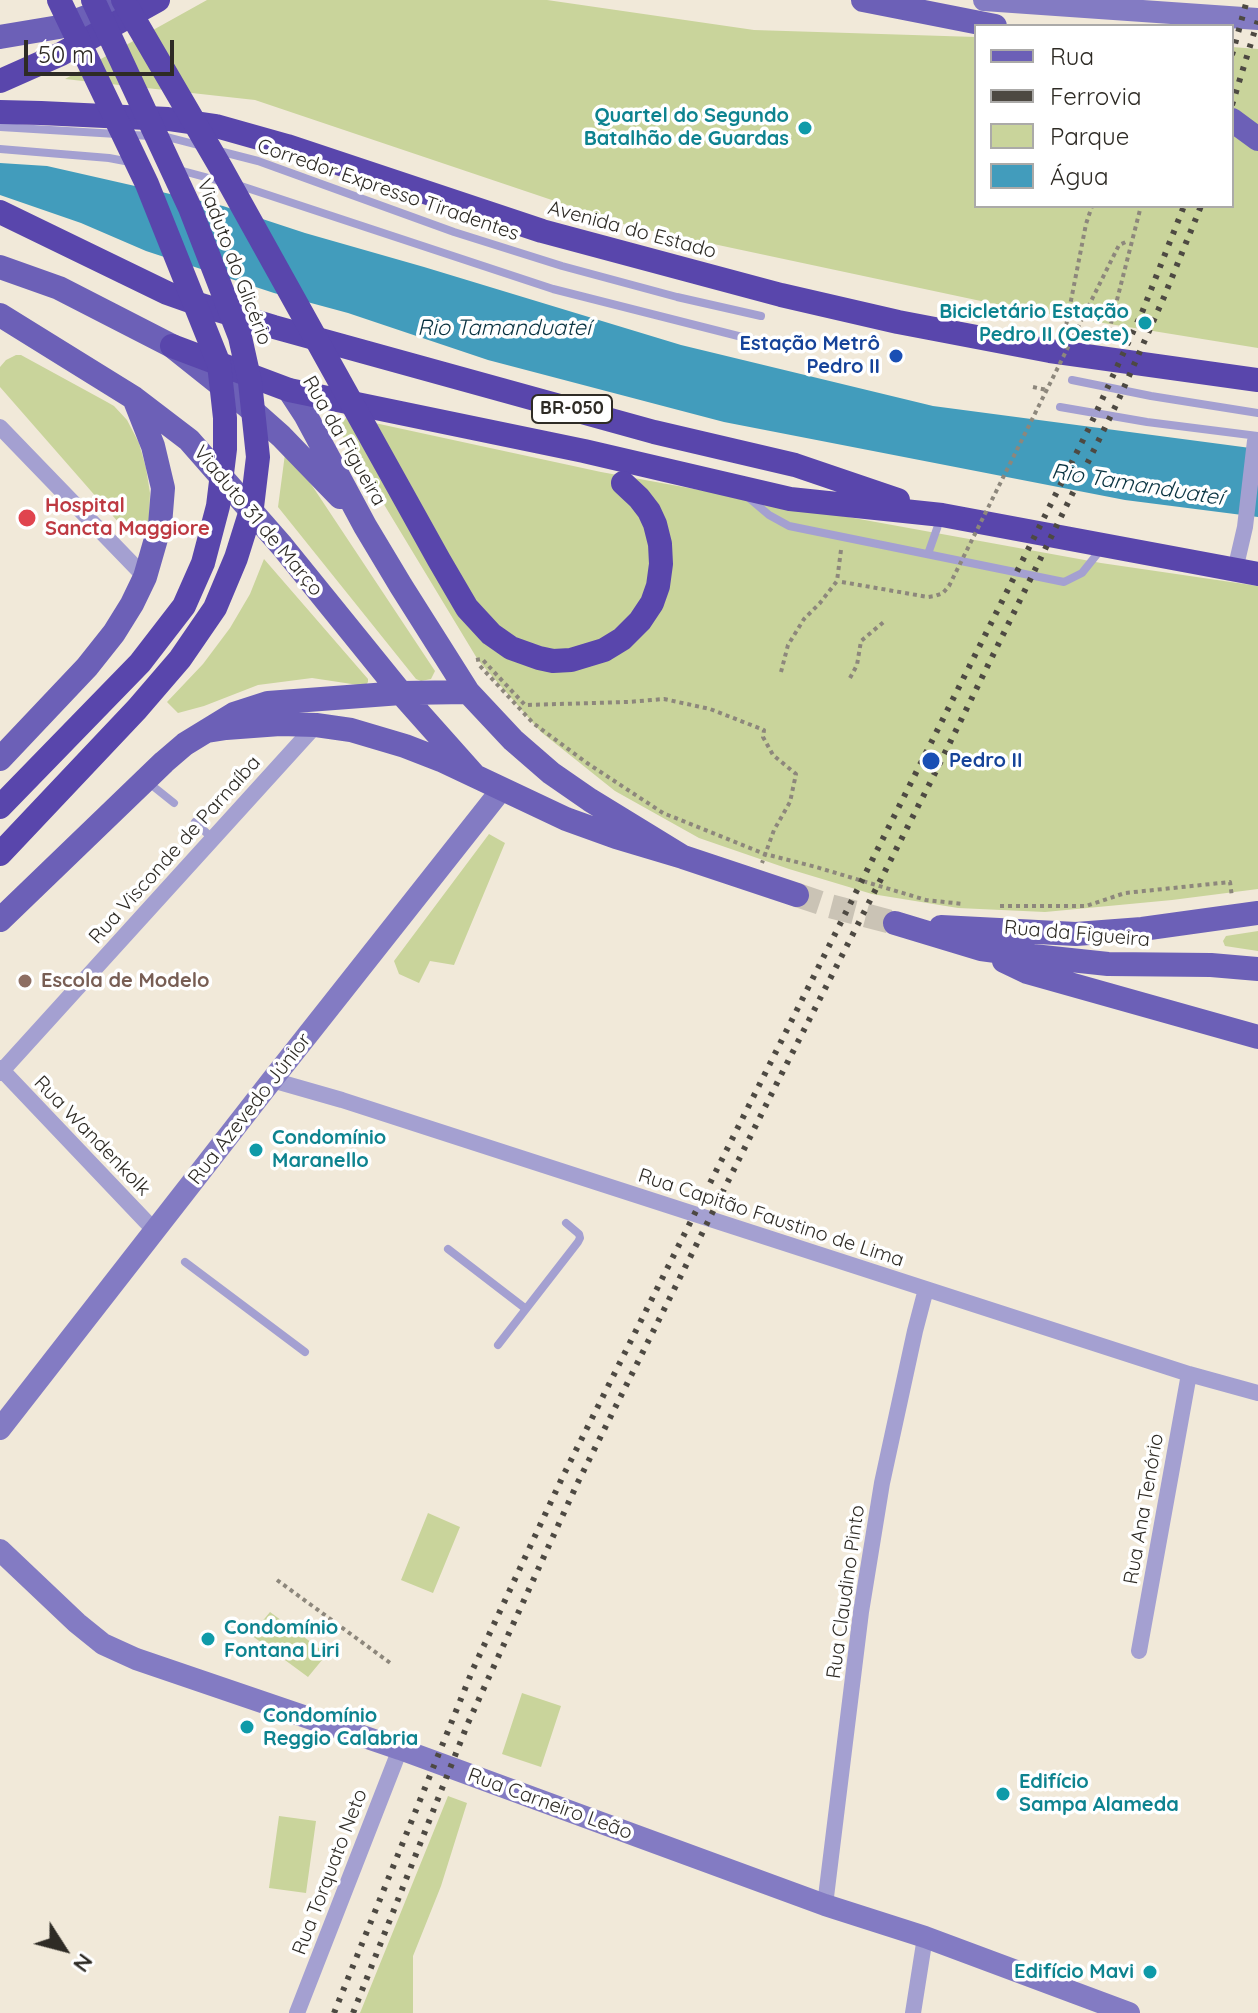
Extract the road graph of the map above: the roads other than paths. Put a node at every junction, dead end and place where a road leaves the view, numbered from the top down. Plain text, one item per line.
1 (59, 0) edge
2 (93, 0) edge
3 (123, 0) edge
4 (133, 0) edge
5 (158, 0) edge
6 (984, 0) edge
7 (879, 1) edge
8 (1085, 4) edge
9 (1258, 19) edge
10 (986, 24) edge
11 (0, 37) edge
12 (0, 81) edge
13 (0, 112) edge
14 (1234, 121) edge
15 (0, 127) edge
16 (1258, 139) edge
17 (0, 149) edge
18 (0, 212) edge
19 (0, 267) edge
20 (167, 293) junction
21 (0, 315) edge
22 (761, 316) dead end
23 (754, 340) dead end
24 (172, 346) junction
25 (1072, 380) dead end
26 (1258, 380) edge
27 (289, 390) junction
28 (134, 398) junction
29 (1060, 407) dead end
30 (1258, 413) edge
31 (0, 427) edge
32 (1257, 438) edge
33 (584, 451) junction
34 (736, 486) junction
35 (942, 515) junction
36 (365, 526) junction
37 (1105, 545) junction
38 (928, 554) junction
39 (1246, 572) edge
40 (145, 577) junction
41 (468, 692) junction
42 (401, 693) junction
43 (316, 725) junction
44 (207, 731) junction
45 (0, 759) edge
46 (474, 775) junction
47 (145, 780) junction
48 (502, 789) junction
49 (174, 803) dead end
50 (0, 807) edge
51 (195, 822) dead end
52 (213, 839) junction
53 (0, 854) edge
54 (683, 857) junction
55 (797, 895) tunnel mouth
56 (1258, 913) edge
57 (0, 920) edge
58 (981, 949) junction
59 (1258, 969) edge
60 (1258, 1037) edge
61 (1, 1071) edge
62 (272, 1080) junction
63 (566, 1223) dead end
64 (155, 1231) junction
65 (448, 1249) dead end
66 (185, 1262) dead end
67 (926, 1289) junction
68 (526, 1309) junction
69 (498, 1345) dead end
70 (305, 1352) dead end
71 (1189, 1374) junction
72 (1258, 1393) edge
73 (0, 1429) edge
74 (0, 1550) edge
75 (1139, 1651) dead end
76 (400, 1749) junction
77 (825, 1905) junction
78 (925, 1937) junction
79 (298, 2012) edge
80 (913, 2013) edge
81 (1129, 2013) edge

1 - 50 highway, bridge
2 - 53 highway, Viaduto do Glicério, bridge
3 - 33 highway, bridge
4 - 11 main road
5 - 12 highway
6 - 8 street
7 - 10 main road
8 - 9 street
13 - 26 highway, Avenida do Estado
14 - 16 main road
15 - 22 lane, Corredor Expresso Tiradentes
17 - 23 lane, Corredor Expresso Tiradentes
18 - 20 highway, BR-050
19 - 24 main road
20 - 27 highway, Rua da Figueira
20 - 35 highway, BR-050
21 - 28 main road, Viaduto 31 de Março
24 - 27 highway
24 - 36 main road, Rua da Figueira
25 - 30 lane
27 - 33 highway
27 - 36 main road, Rua da Figueira
28 - 40 main road
28 - 42 main road, Viaduto 31 de Março
29 - 32 lane
31 - 40 street
32 - 39 street
33 - 34 highway
34 - 35 highway
34 - 38 lane
35 - 37 highway, BR-050
35 - 38 lane
36 - 41 main road, Rua da Figueira
37 - 38 lane
37 - 39 highway, BR-050
40 - 45 main road
41 - 42 main road
41 - 54 main road, Rua da Figueira
42 - 44 main road
42 - 46 main road, Viaduto 31 de Março
43 - 44 main road, Rua da Figueira
43 - 46 main road, Rua da Figueira
43 - 52 street, Rua Visconde de Parnaíba
44 - 47 main road
46 - 48 main road, Rua da Figueira
47 - 49 lane
47 - 57 main road
48 - 54 main road, Rua da Figueira
48 - 62 street, Rua Azevedo Júnior
51 - 52 lane
52 - 61 street, Rua Visconde de Parnaíba
54 - 55 main road, Rua da Figueira
56 - 58 main road, Rua da Figueira
58 - 59 main road, Rua da Figueira
58 - 60 main road
61 - 64 street, Rua Wandenkolk
62 - 64 street, Rua Azevedo Júnior
62 - 67 street, Rua Capitão Faustino de Lima
63 - 68 lane
64 - 73 street, Rua Azevedo Júnior
65 - 68 lane
66 - 70 lane
67 - 71 street, Rua Capitão Faustino de Lima
67 - 77 street, Rua Claudino Pinto
68 - 69 lane
71 - 72 street, Rua Capitão Faustino de Lima
71 - 75 street, Rua Ana Tenório
74 - 76 street, Rua Carneiro Leão
76 - 77 street, Rua Carneiro Leão
76 - 79 street, Rua Torquato Neto
77 - 78 street, Rua Carneiro Leão
78 - 80 street
78 - 81 street, Rua Carneiro Leão

